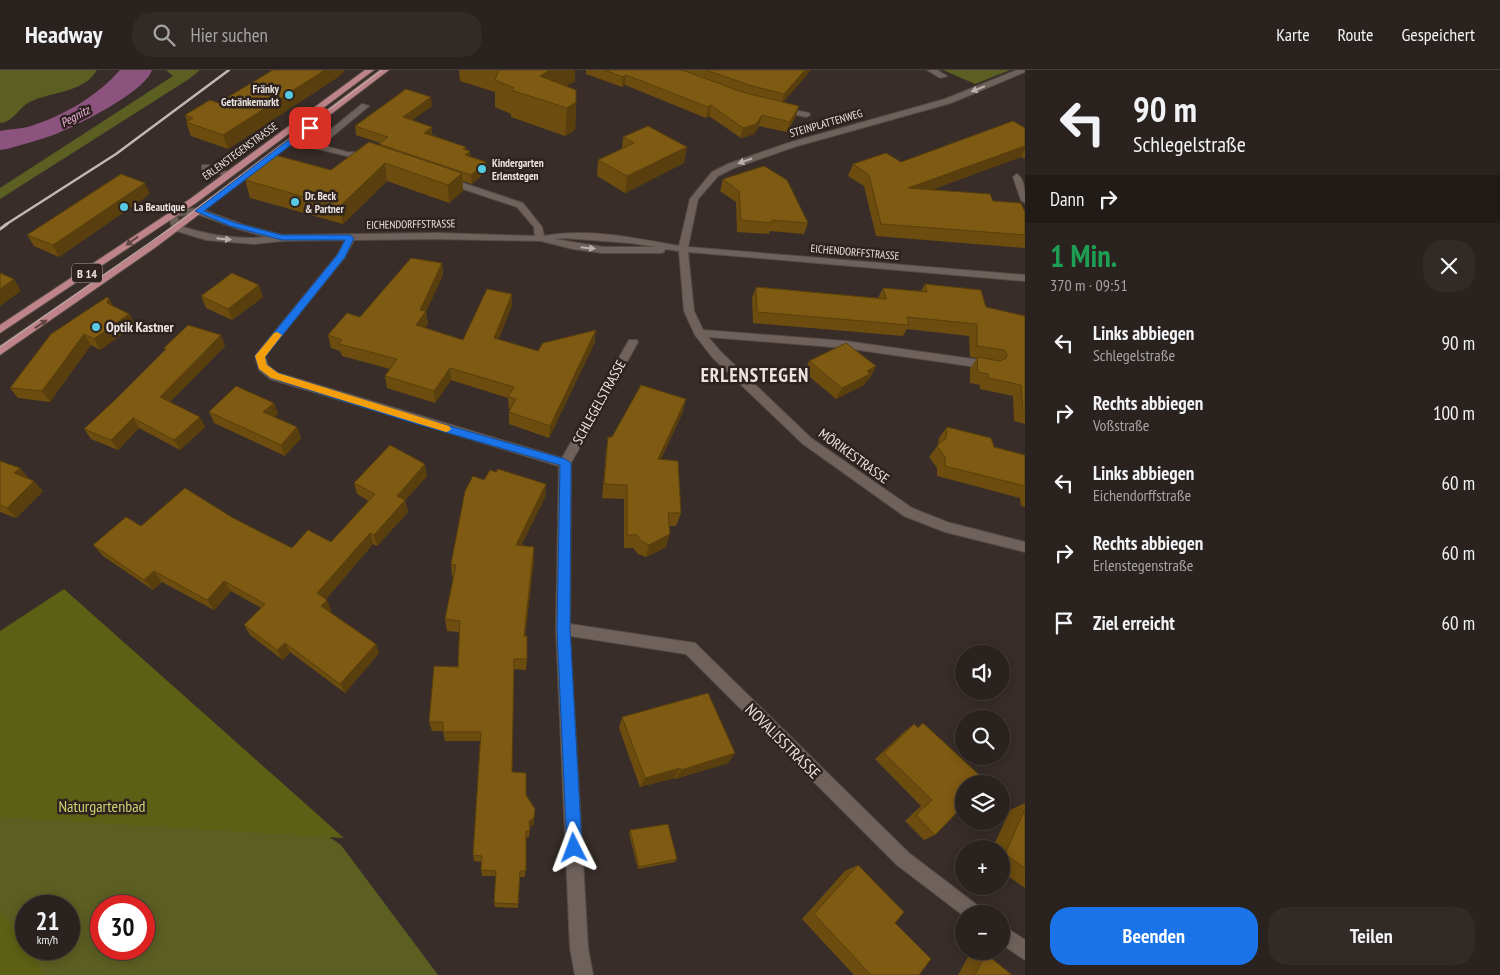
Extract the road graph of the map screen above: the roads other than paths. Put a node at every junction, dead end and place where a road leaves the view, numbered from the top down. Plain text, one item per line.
1 (370, 70) edge
2 (385, 70) edge
3 (931, 70) edge
4 (1023, 70) edge
5 (943, 76) dead end
6 (339, 93) junction
7 (352, 96) junction
8 (365, 106) dead end
9 (770, 106) edge
10 (806, 115) dead end
11 (381, 158) edge
12 (205, 167) dead end
13 (230, 174) junction
14 (1017, 176) dead end
15 (436, 177) edge
16 (1025, 200) edge
17 (198, 211) junction
18 (172, 214) junction
19 (176, 228) junction
20 (282, 238) junction
21 (350, 238) junction
22 (540, 239) junction
23 (683, 249) junction
24 (1025, 278) edge
25 (70, 285) junction
26 (86, 293) junction
27 (0, 330) edge
28 (699, 333) junction
29 (633, 342) dead end
30 (0, 351) edge
31 (992, 366) edge
32 (565, 463) junction
33 (1025, 547) edge
34 (563, 629) junction
35 (963, 905) edge
36 (1010, 941) edge
37 (1025, 952) edge
38 (584, 975) edge

1 - 6 main road, ERLENSTEGENSTRASSE / B 14
2 - 7 main road, ERLENSTEGENSTRASSE / B 14
3 - 5 street
4 -> 23 street, STEINPLATTENWEG
6 - 7 street
6 - 13 main road, ERLENSTEGENSTRASSE / B 14
7 - 17 main road, ERLENSTEGENSTRASSE / B 14
8 - 11 street
9 - 10 street
12 - 13 street
13 - 18 main road, ERLENSTEGENSTRASSE / B 14
14 - 16 street
15 - 22 street
17 - 18 street, ERLENSTEGENSTRASSE
17 - 19 main road, ERLENSTEGENSTRASSE / B 14
17 - 20 street, EICHENDORFFSTRASSE
18 - 19 street
18 -> 25 main road, ERLENSTEGENSTRASSE / B 14
19 -> 20 street, EICHENDORFFSTRASSE
19 - 26 main road, ERLENSTEGENSTRASSE / B 14
20 - 21 street, EICHENDORFFSTRASSE
21 - 22 street, EICHENDORFFSTRASSE
21 - 32 street
22 - 23 street, EICHENDORFFSTRASSE
23 - 24 street, EICHENDORFFSTRASSE
23 - 28 street, MÖRIKESTRASSE
25 - 26 main road, B 14
25 - 27 main road, ERLENSTEGENSTRASSE / B 14
30 -> 26 main road, ERLENSTEGENSTRASSE / B 14
28 - 31 street
28 - 33 street, MÖRIKESTRASSE
29 - 32 street, SCHLEGELSTRASSE
32 - 34 street, SCHLEGELSTRASSE
34 - 35 street, NOVALISSTRASSE
34 - 38 street, SCHLEGELSTRASSE
36 - 37 street

